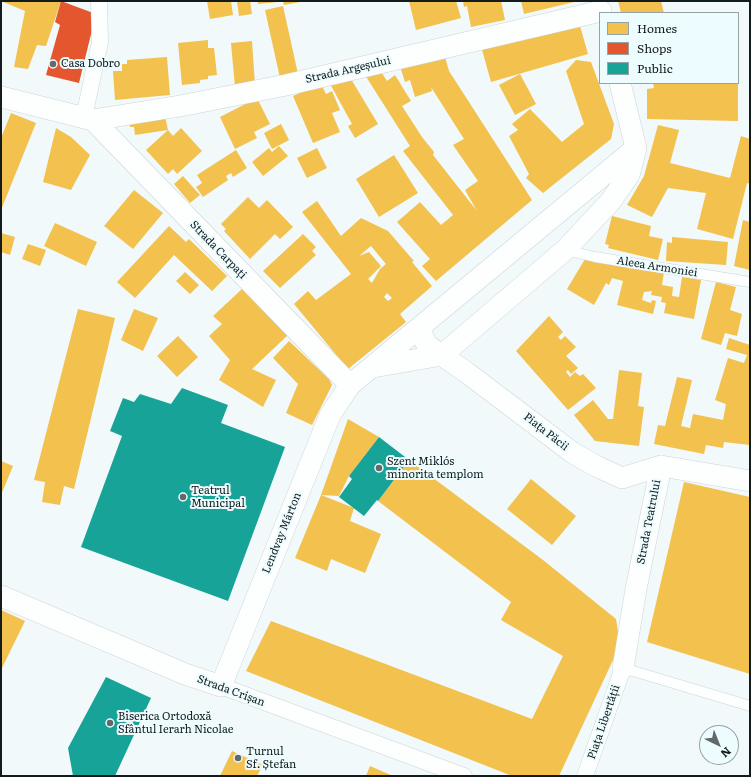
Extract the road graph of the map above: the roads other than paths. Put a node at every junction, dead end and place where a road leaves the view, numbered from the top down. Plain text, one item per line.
1 (99, 1) edge
2 (600, 8) edge
3 (620, 84) edge
4 (1, 97) edge
5 (88, 119) junction
6 (636, 148) junction
7 (588, 186) junction
8 (610, 202) junction
9 (565, 250) junction
10 (750, 282) edge
11 (422, 326) junction
12 (442, 355) junction
13 (373, 367) junction
14 (350, 385) junction
15 (660, 466) junction
16 (750, 481) edge
17 (1, 596) edge
18 (623, 668) junction
19 (221, 686) junction
20 (750, 706) edge
21 (464, 776) edge
22 (585, 776) edge

1 - 5 street
2 - 5 street, Strada Argeșului
3 - 6 street
4 - 5 street
5 - 14 street, Strada Carpați
6 - 7 street
6 - 8 street
7 - 8 street
7 - 11 street
8 - 9 street
9 - 10 lane, Aleea Armoniei
9 - 12 street
11 - 12 street, Piața Păcii
11 - 13 street
12 - 13 street
12 - 15 street, Piața Păcii
13 - 14 street, Lendvay Márton
14 - 19 street, Lendvay Márton
15 - 16 street, Strada Teatrului
15 - 18 street, Strada Teatrului
17 - 19 street, Strada Crișan
18 - 20 lane
18 - 22 street, Piața Libertății
19 - 21 street, Strada Crișan

